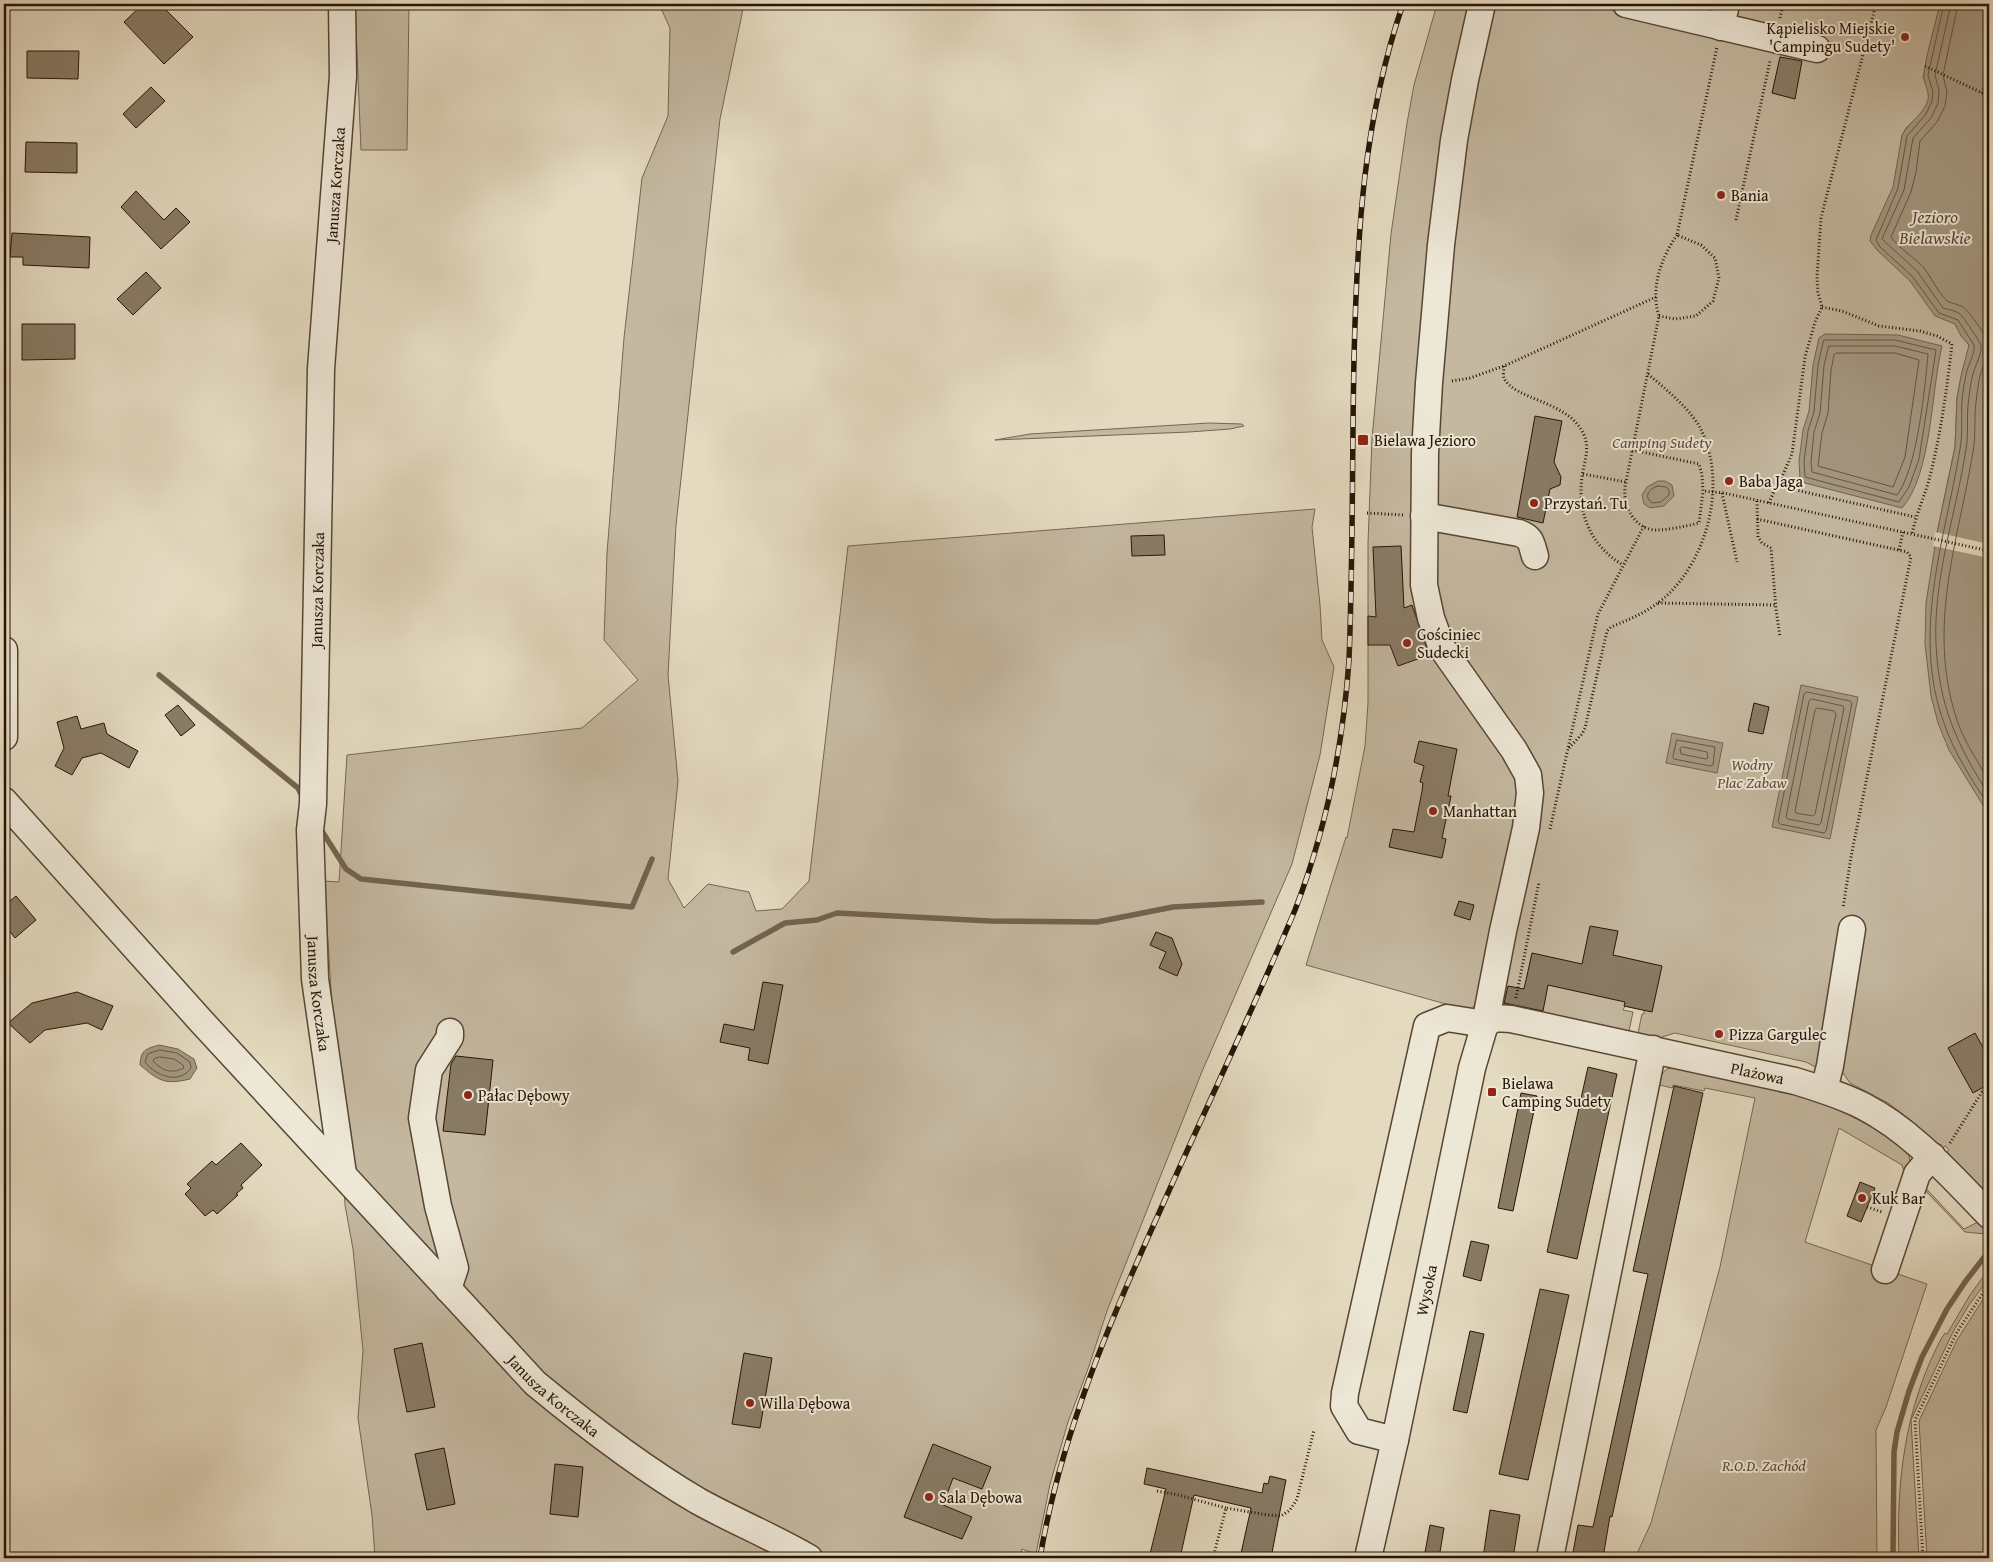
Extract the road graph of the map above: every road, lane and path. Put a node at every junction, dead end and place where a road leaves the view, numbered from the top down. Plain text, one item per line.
1 (342, 4) edge
2 (1482, 4) edge
3 (1626, 4) edge
4 (1783, 4) edge
5 (1876, 4) edge
6 (1724, 15) edge
7 (1776, 39) junction
8 (1816, 49) dead end
9 (1925, 66) dead end
10 (1985, 85) dead end
11 (1736, 220) dead end
12 (1677, 235) junction
13 (1656, 296) junction
14 (1822, 307) junction
15 (1659, 316) junction
16 (1504, 366) junction
17 (1647, 373) junction
18 (1429, 383) junction
19 (1632, 450) junction
20 (1583, 474) junction
21 (1626, 482) junction
22 (1778, 486) junction
23 (1703, 491) junction
24 (1712, 492) junction
25 (1722, 493) junction
26 (1757, 500) junction
27 (1769, 503) junction
28 (1367, 513) dead end
29 (1424, 516) junction
30 (1915, 517) junction
31 (1757, 519) junction
32 (1644, 526) junction
33 (1903, 532) junction
34 (1912, 534) junction
35 (1899, 550) junction
36 (1989, 551) edge
37 (1535, 556) dead end
38 (1737, 562) dead end
39 (1623, 565) junction
40 (1658, 603) junction
41 (1776, 605) junction
42 (1780, 637) dead end
43 (4, 650) edge
44 (4, 737) edge
45 (1568, 748) junction
46 (4, 801) edge
47 (1550, 832) dead end
48 (1540, 878) dead end
49 (1852, 929) joint
50 (1516, 999) dead end
51 (1485, 1024) junction
52 (450, 1032) dead end
53 (1653, 1050) junction
54 (1989, 1086) edge
55 (1824, 1089) junction
56 (334, 1109) junction
57 (313, 1142) junction
58 (1940, 1152) junction
59 (343, 1174) junction
60 (1989, 1215) edge
61 (1884, 1270) dead end
62 (1989, 1284) edge
63 (448, 1289) junction
64 (1314, 1430) dead end
65 (1395, 1440) junction
66 (1157, 1491) dead end
67 (1226, 1508) junction
68 (809, 1558) edge
69 (1213, 1558) edge
70 (1368, 1558) edge
71 (1550, 1558) edge
72 (1923, 1558) edge

1 - 56 street, Janusza Korczaka
2 - 18 street, Wysoka
3 - 6 street
4 - 7 path
5 - 14 path
6 - 7 street
6 - 12 path
7 - 8 street
7 - 11 path
9 - 10 path
12 - 13 path
12 - 15 path
13 - 15 path
13 - 16 path
14 - 22 path
14 - 30 path
15 - 17 path
16 - 18 path
16 - 20 path
17 - 19 path
17 - 24 path
18 - 29 street, Wysoka
19 - 21 path
19 - 23 path
20 - 21 path
20 - 39 path
21 - 32 path
22 - 27 path
22 - 30 path
23 - 24 path
23 - 32 path
24 - 25 path
24 - 40 path
25 - 26 path
25 - 38 path
26 - 27 path
26 - 31 path
27 - 33 path
28 - 29 path
29 - 37 street
29 - 51 street, Wysoka
30 - 34 path
31 - 35 path
31 - 41 path
32 - 39 path
33 - 34 path
33 - 35 path
34 - 36 path
35 - 49 path
39 - 45 path
40 - 41 path
40 - 45 path
41 - 42 path
43 - 44 street
45 - 47 path
46 - 57 street, Janusza Korczaka
48 - 50 path
49 - 55 street
51 - 53 street, Plażowa
51 - 65 street, Wysoka
51 - 65 street
52 - 63 street
53 - 55 street, Plażowa
53 - 71 street
54 - 58 path
55 - 58 street, Plażowa
56 - 57 street
56 - 59 street, Janusza Korczaka
57 - 59 street, Janusza Korczaka
58 - 60 street, Plażowa
58 - 61 street
59 - 63 street, Janusza Korczaka
62 - 72 path
63 - 68 street, Janusza Korczaka
64 - 67 path
65 - 70 street, Wysoka
66 - 67 path
67 - 69 path

